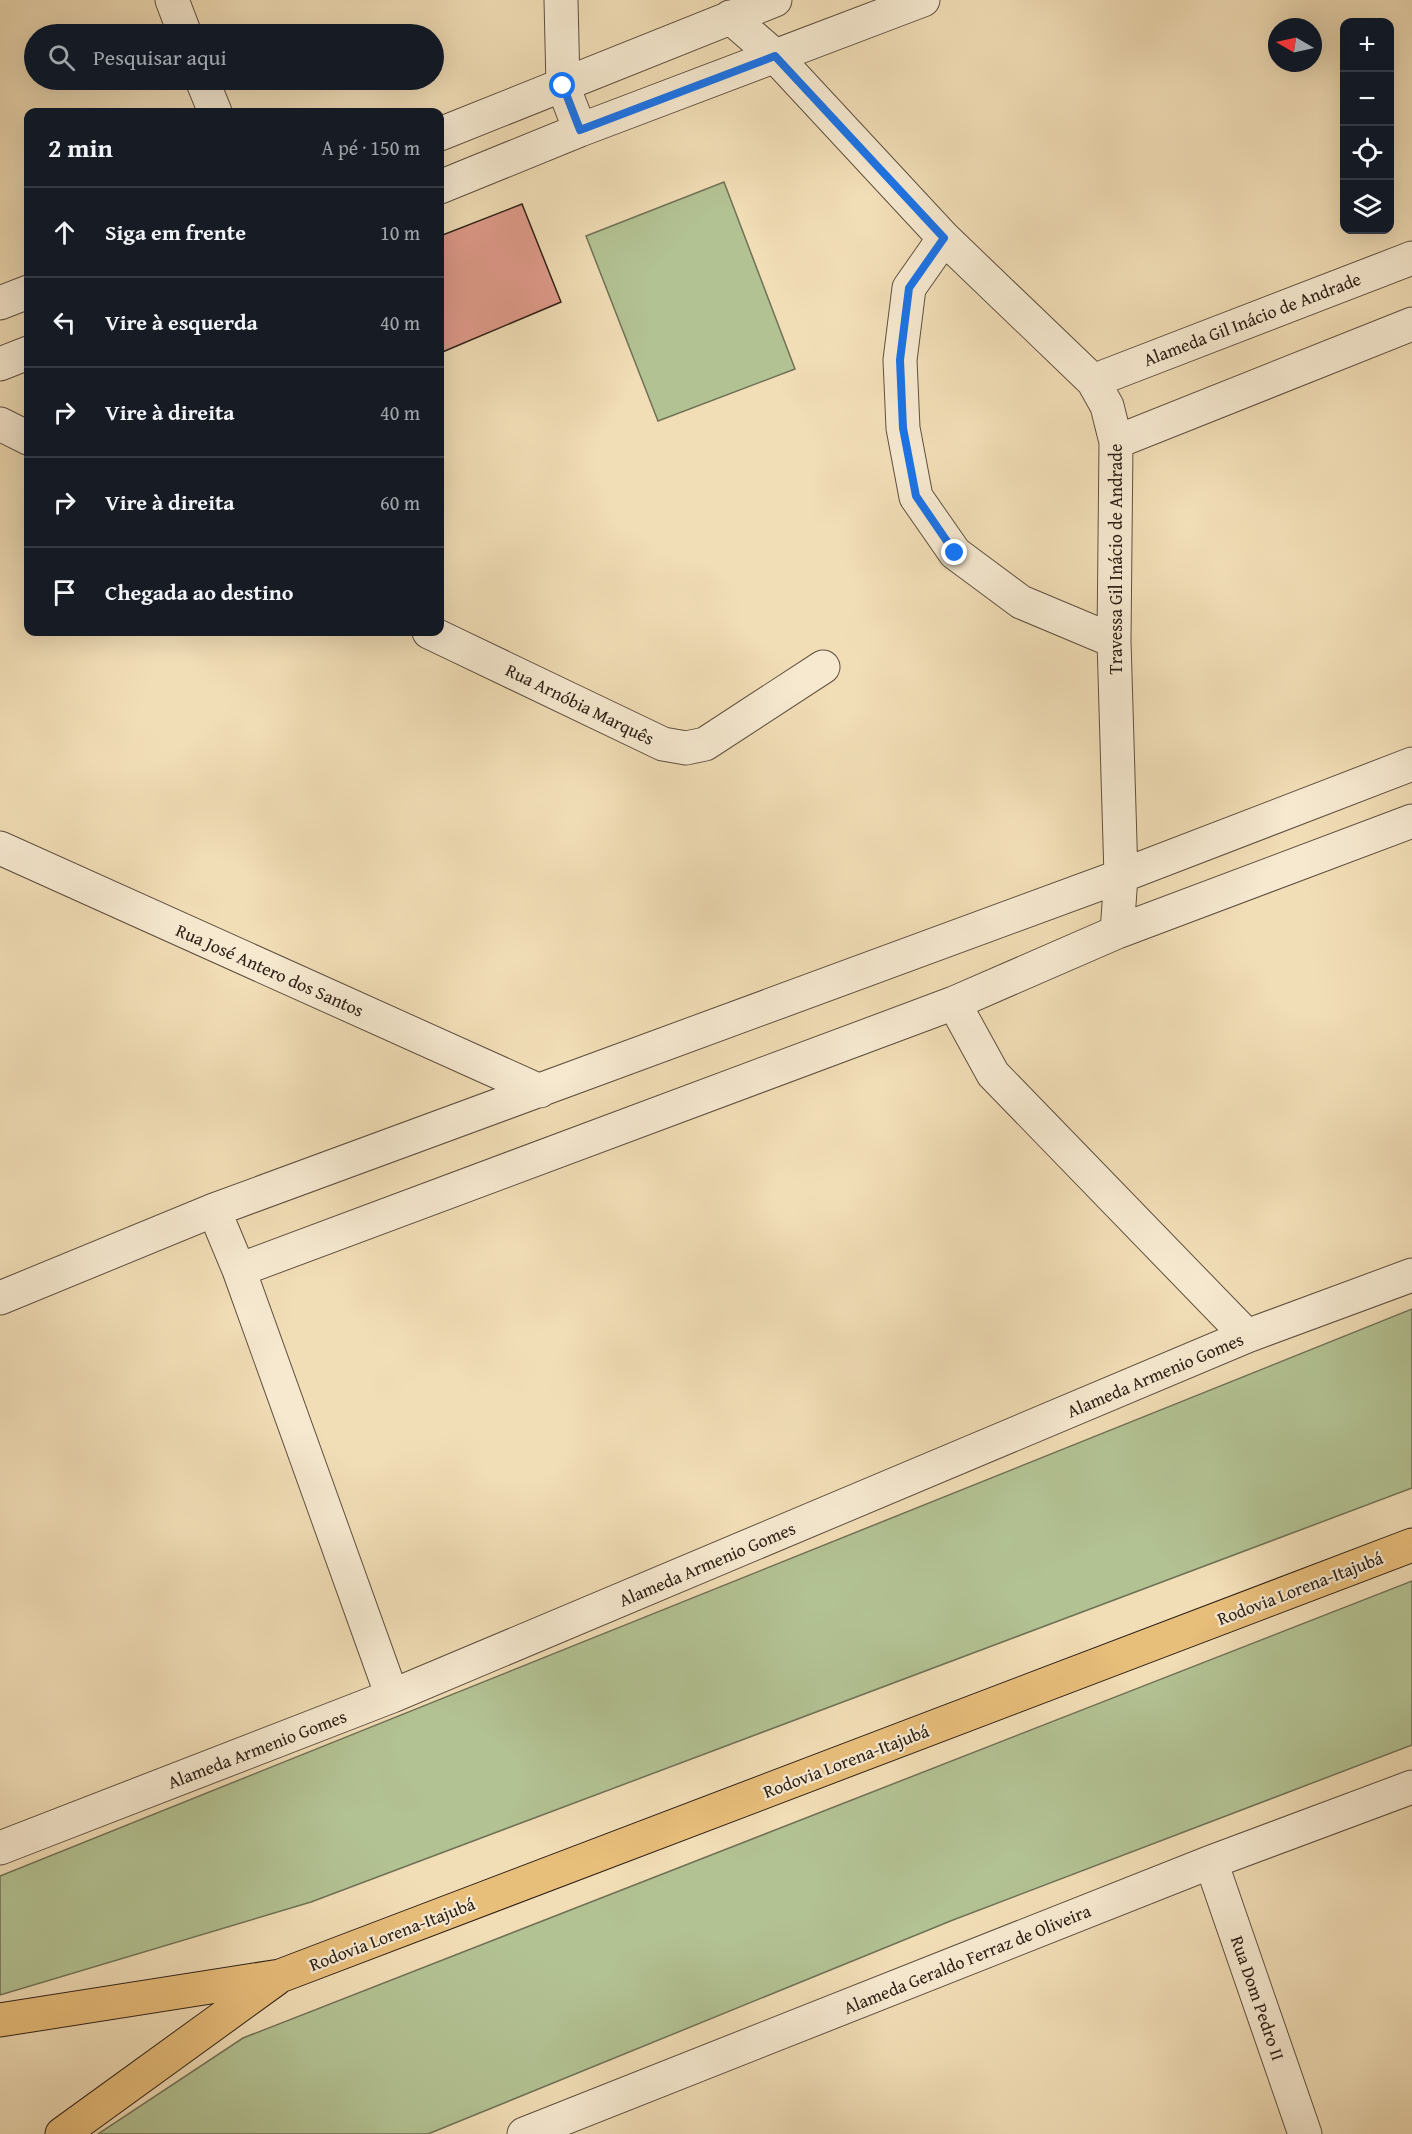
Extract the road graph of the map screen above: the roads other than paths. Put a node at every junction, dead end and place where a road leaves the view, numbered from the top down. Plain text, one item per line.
1 (172, 0) edge
2 (561, 0) edge
3 (774, 0) edge
4 (923, 0) edge
5 (730, 17) junction
6 (181, 24) edge
7 (775, 56) junction
8 (563, 86) junction
9 (206, 90) edge
10 (213, 108) edge
11 (580, 130) junction
12 (444, 132) edge
13 (444, 185) edge
14 (944, 238) junction
15 (1412, 258) edge
16 (24, 294) edge
17 (0, 303) edge
18 (1412, 324) edge
19 (24, 355) edge
20 (0, 364) edge
21 (1093, 381) junction
22 (0, 424) edge
23 (24, 436) edge
24 (1116, 442) junction
25 (437, 636) edge
26 (1114, 640) junction
27 (823, 667) dead end
28 (1412, 764) edge
29 (1412, 821) edge
30 (0, 848) edge
31 (1121, 876) junction
32 (1117, 932) junction
33 (954, 1003) junction
34 (540, 1091) junction
35 (214, 1210) junction
36 (239, 1270) junction
37 (1412, 1275) edge
38 (0, 1298) edge
39 (1247, 1336) junction
40 (1412, 1545) edge
41 (392, 1696) junction
42 (1412, 1787) edge
43 (0, 1848) edge
44 (1211, 1862) junction
45 (280, 1976) junction
46 (0, 2020) edge
47 (62, 2134) edge
48 (524, 2134) edge
49 (1305, 2134) edge

1 - 6 street
2 - 8 street
3 - 5 street
4 - 7 street
5 - 7 street, Travessa Gil Inácio de Andrade
5 - 8 street
7 - 11 street
7 - 14 street, Travessa Gil Inácio de Andrade
8 - 11 street
8 - 12 street
9 - 10 street
11 - 13 street
14 - 21 street, Travessa Gil Inácio de Andrade
14 - 26 street
15 - 21 street, Alameda Gil Inácio de Andrade
16 - 17 street
18 - 24 street
19 - 20 street
21 - 24 street, Travessa Gil Inácio de Andrade
22 - 23 street
24 - 26 street, Travessa Gil Inácio de Andrade
25 - 27 street, Rua Arnóbia Marquês
26 - 31 street, Travessa Gil Inácio de Andrade
28 - 31 street
29 - 32 street
30 - 34 street, Rua José Antero dos Santos
31 - 32 street, Travessa Gil Inácio de Andrade
31 - 34 street
32 - 33 street
33 - 36 street
33 - 39 street
34 - 35 street
35 - 36 street
35 - 38 street
36 - 41 street
37 - 39 street, Alameda Armenio Gomes
39 - 41 street, Alameda Armenio Gomes
40 - 45 highway, Rodovia Lorena-Itajubá
41 - 43 street, Alameda Armenio Gomes
42 - 44 street, Alameda Geraldo Ferraz de Oliveira
44 - 48 street, Alameda Geraldo Ferraz de Oliveira
44 - 49 street, Rua Dom Pedro II
45 - 46 highway, Rodovia Lorena-Itajubá
45 - 47 highway, Rodovia Lorena-Itajubá

